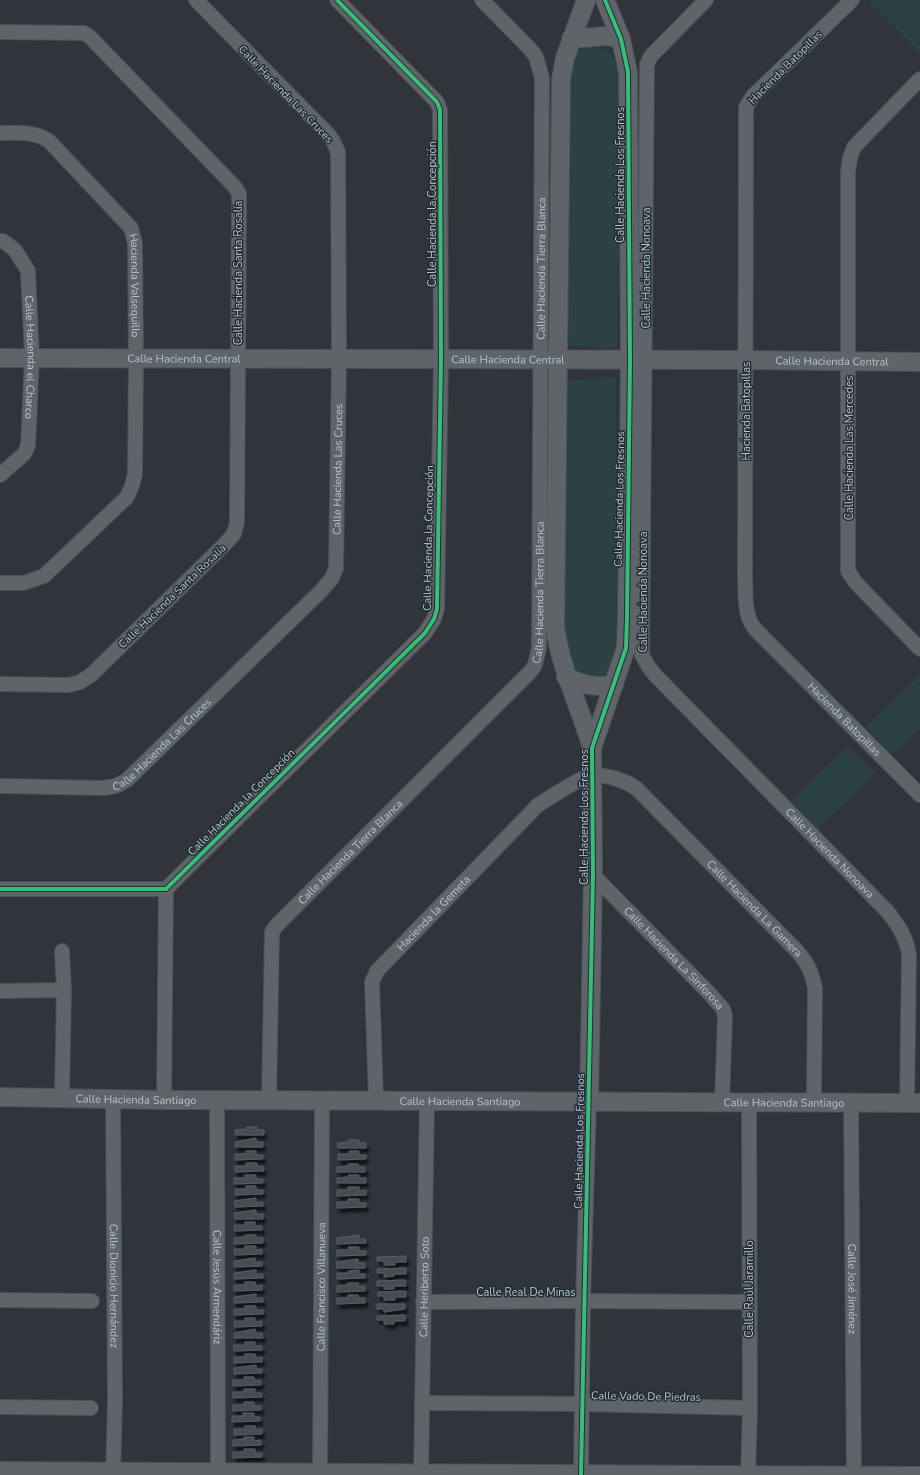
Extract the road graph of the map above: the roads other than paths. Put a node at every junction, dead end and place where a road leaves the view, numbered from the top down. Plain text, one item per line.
1 (196, 0) edge
2 (337, 0) edge
3 (482, 0) edge
4 (586, 0) edge
5 (606, 0) edge
6 (706, 0) edge
7 (852, 0) edge
8 (0, 32) edge
9 (571, 38) junction
10 (621, 39) junction
11 (920, 79) edge
12 (0, 133) edge
13 (0, 241) edge
14 (0, 358) edge
15 (32, 358) junction
16 (136, 359) junction
17 (238, 359) junction
18 (338, 360) junction
19 (440, 360) junction
20 (747, 360) junction
21 (550, 361) junction
22 (638, 361) junction
23 (849, 362) junction
24 (920, 362) edge
25 (0, 475) edge
26 (0, 583) edge
27 (920, 649) edge
28 (566, 677) junction
29 (0, 684) edge
30 (614, 685) junction
31 (592, 748) junction
32 (592, 775) junction
33 (0, 786) edge
34 (920, 794) edge
35 (593, 875) junction
36 (0, 889) edge
37 (166, 889) junction
38 (62, 951) dead end
39 (64, 990) junction
40 (0, 991) edge
41 (0, 1097) edge
42 (62, 1097) junction
43 (113, 1098) junction
44 (217, 1099) junction
45 (269, 1099) junction
46 (164, 1100) junction
47 (322, 1100) junction
48 (376, 1100) junction
49 (427, 1100) junction
50 (589, 1101) junction
51 (722, 1102) junction
52 (749, 1102) junction
53 (814, 1103) junction
54 (851, 1103) junction
55 (913, 1103) edge
56 (0, 1300) edge
57 (92, 1301) dead end
58 (583, 1301) junction
59 (423, 1302) junction
60 (749, 1302) junction
61 (422, 1403) junction
62 (583, 1404) junction
63 (0, 1407) edge
64 (91, 1408) dead end
65 (750, 1408) junction
66 (0, 1469) edge
67 (113, 1472) edge
68 (218, 1472) edge
69 (320, 1473) edge
70 (421, 1474) edge
71 (581, 1474) edge
72 (748, 1474) edge
73 (854, 1474) edge
74 (920, 1474) edge

1 - 18 street, Calle Hacienda Las Cruces
2 - 19 street, Calle Hacienda la Concepción
3 - 21 street, Calle Hacienda Tierra Blanca
4 - 9 street, Calle Hacienda Los Fresnos
5 - 10 street, Calle Hacienda Los Fresnos
6 - 22 street, Calle Hacienda Nonoava
7 - 20 street, Hacienda Batopillas
8 - 17 street, Calle Hacienda Santa Rosalía
9 - 10 street
9 - 21 street, Calle Hacienda Los Fresnos
10 - 22 street, Calle Hacienda Los Fresnos
11 - 23 street, Calle Hacienda Las Mercedes
12 - 16 street, Hacienda Valsequillo
13 - 15 street, Calle Hacienda el Charco
14 - 15 street, Calle Hacienda Central
15 - 16 street, Calle Hacienda Central
15 - 25 street, Calle Hacienda el Charco
16 - 17 street, Calle Hacienda Central
16 - 26 street, Hacienda Valsequillo
17 - 18 street, Calle Hacienda Central
17 - 29 street, Calle Hacienda Santa Rosalía
18 - 19 street, Calle Hacienda Central
18 - 33 street, Calle Hacienda Las Cruces
19 - 21 street, Calle Hacienda Central
19 - 37 street, Calle Hacienda la Concepción
20 - 22 street, Calle Hacienda Central
20 - 23 street, Calle Hacienda Central
20 - 34 street, Hacienda Batopillas
21 - 22 street, Calle Hacienda Central
21 - 28 street, Calle Hacienda Los Fresnos
21 - 45 street, Calle Hacienda Tierra Blanca
22 - 30 street, Calle Hacienda Los Fresnos
22 - 55 street, Calle Hacienda Nonoava
23 - 24 street, Calle Hacienda Central
23 - 27 street, Calle Hacienda Las Mercedes
28 - 30 street
28 - 31 street, Calle Hacienda Los Fresnos
30 - 31 street, Calle Hacienda Los Fresnos
31 - 32 street, Calle Hacienda Los Fresnos
32 - 35 street, Calle Hacienda Los Fresnos
32 - 48 street, Hacienda la Gemeta
32 - 53 street, Calle Hacienda La Gamera
35 - 50 street, Calle Hacienda Los Fresnos
35 - 51 street, Calle Hacienda La Sinforosa
36 - 37 street
37 - 46 street
38 - 39 street
39 - 40 street
39 - 42 street
41 - 42 street, Calle Hacienda Santiago
42 - 43 street, Calle Hacienda Santiago
43 - 46 street, Calle Hacienda Santiago
43 - 67 street, Calle Dionicio Hernández
44 - 45 street, Calle Hacienda Santiago
44 - 46 street, Calle Hacienda Santiago
44 - 68 street, Calle Jesús Armendáriz
45 - 47 street, Calle Hacienda Santiago
47 - 48 street, Calle Hacienda Santiago
47 - 69 street, Calle Francisco Villanueva
48 - 49 street, Calle Hacienda Santiago
49 - 50 street, Calle Hacienda Santiago
49 - 59 street, Calle Heriberto Soto
50 - 51 street, Calle Hacienda Santiago
50 - 58 street, Calle Hacienda Los Fresnos
51 - 52 street, Calle Hacienda Santiago
52 - 53 street, Calle Hacienda Santiago
52 - 60 street, Calle Raúl Jaramillo
53 - 54 street, Calle Hacienda Santiago
54 - 55 street, Calle Hacienda Santiago
54 - 73 street, Calle José Jiménez
56 - 57 street
58 - 59 street, Calle Real De Minas
58 - 60 street, Calle Real De Minas
58 - 62 street, Calle Hacienda Los Fresnos
59 - 61 street, Calle Heriberto Soto
60 - 65 street, Calle Raúl Jaramillo
61 - 62 street, Calle Vado De Piedras
61 - 70 street, Calle Heriberto Soto
62 - 65 street, Calle Vado De Piedras
62 - 71 street, Calle Hacienda Los Fresnos
63 - 64 street
65 - 72 street, Calle Raúl Jaramillo
66 - 67 street
67 - 68 street
68 - 69 street
69 - 70 street
70 - 71 street
71 - 72 street
72 - 73 street
73 - 74 street

